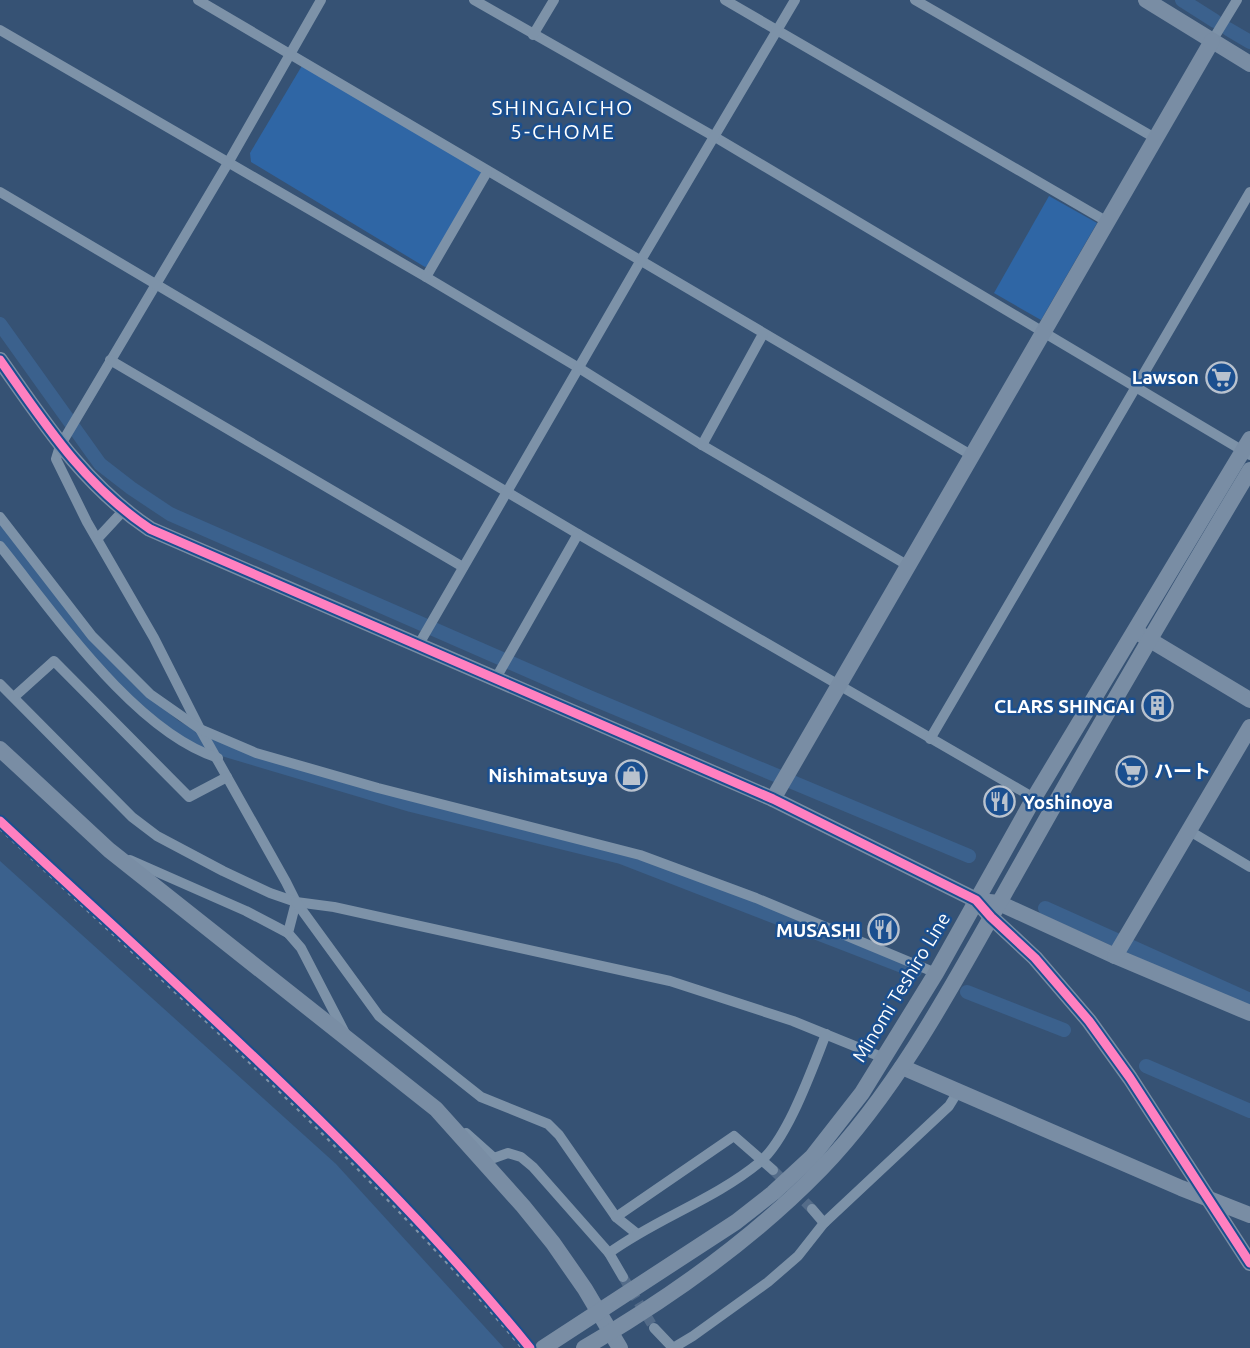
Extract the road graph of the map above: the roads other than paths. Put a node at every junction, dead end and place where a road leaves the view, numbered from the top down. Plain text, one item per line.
1 (198, 0) edge
2 (321, 0) edge
3 (474, 0) edge
4 (554, 0) edge
5 (725, 0) edge
6 (795, 0) edge
7 (915, 0) edge
8 (1146, 0) edge
9 (1237, 0) edge
10 (0, 30) edge
11 (777, 32) junction
12 (533, 35) junction
13 (1212, 41) junction
14 (290, 55) junction
15 (1250, 64) edge
16 (715, 137) junction
17 (1155, 138) junction
18 (228, 163) junction
19 (487, 172) junction
20 (0, 192) edge
21 (1250, 192) edge
22 (1106, 221) junction
23 (641, 260) junction
24 (426, 277) junction
25 (155, 284) junction
26 (1043, 333) junction
27 (763, 334) junction
28 (0, 360) edge
29 (110, 360) junction
30 (579, 368) junction
31 (1136, 387) junction
32 (702, 445) junction
33 (60, 446) junction
34 (1248, 449) edge
35 (971, 455) junction
36 (1250, 470) edge
37 (508, 492) junction
38 (123, 511) junction
39 (0, 517) edge
40 (578, 534) junction
41 (98, 538) junction
42 (0, 546) edge
43 (907, 565) junction
44 (463, 567) junction
45 (1142, 635) junction
46 (419, 644) junction
47 (496, 678) junction
48 (0, 684) edge
49 (839, 685) junction
50 (14, 697) junction
51 (1250, 700) edge
52 (1250, 727) edge
53 (201, 732) junction
54 (930, 739) junction
55 (0, 749) edge
56 (216, 755) junction
57 (227, 777) junction
58 (1034, 798) junction
59 (773, 799) junction
60 (1188, 830) junction
61 (109, 850) junction
62 (1250, 867) edge
63 (976, 900) junction
64 (296, 902) junction
65 (995, 910) junction
66 (288, 933) junction
67 (1115, 956) junction
68 (936, 973) junction
69 (1250, 1013) edge
70 (826, 1034) junction
71 (349, 1040) junction
72 (884, 1058) junction
73 (902, 1067) junction
74 (957, 1093) junction
75 (436, 1109) junction
76 (762, 1161) junction
77 (773, 1170) tunnel mouth
78 (1207, 1197) junction
79 (812, 1209) tunnel mouth
80 (1250, 1215) edge
81 (616, 1217) junction
82 (824, 1223) junction
83 (636, 1233) junction
84 (609, 1253) junction
85 (1250, 1263) edge
86 (623, 1277) tunnel mouth
87 (598, 1314) junction
88 (654, 1328) tunnel mouth
89 (693, 1336) junction
90 (615, 1341) edge
91 (585, 1347) edge
92 (544, 1348) edge
93 (673, 1348) edge
94 (699, 1348) edge

1 - 14 street
2 - 14 street
3 - 12 street
4 - 12 street
5 - 11 street
6 - 11 street
7 - 17 street
8 - 13 street
9 - 13 street
10 - 18 street
11 - 16 street
11 - 22 street
12 - 16 street
13 - 15 street
13 - 17 street
14 - 18 street
14 - 19 street
16 - 23 street
16 - 26 street
17 - 22 street
18 - 24 street
18 - 25 street
19 - 23 street
19 - 24 street
20 - 25 street
21 - 31 street
22 - 26 street
23 - 27 street
23 - 30 street
24 - 30 street
25 - 29 street
25 - 37 street
26 - 31 street
26 - 35 street
27 - 32 street
27 - 35 street
28 - 33 street
29 - 33 street
29 - 44 street
30 - 32 street
30 - 37 street
31 - 34 street
31 - 54 street
32 - 43 street
33 - 38 street
33 - 41 street
34 - 45 street, Minomi Teshiro Line
35 - 43 street
36 - 45 street, Minomi Teshiro Line
37 - 40 street
37 - 44 street
38 - 41 street
38 - 46 street
39 - 53 street
40 - 47 street
40 - 49 street
41 - 53 street
42 - 56 street
43 - 49 street
44 - 46 street
45 - 51 street
45 - 58 street, Minomi Teshiro Line
45 - 65 street, Minomi Teshiro Line
46 - 47 street
47 - 59 street
48 - 50 street
49 - 54 street
49 - 59 street
50 - 57 street
50 - 64 street
52 - 60 street
53 - 56 street
53 - 68 street
54 - 58 street
55 - 61 street
56 - 57 street
57 - 64 street
58 - 63 street, Minomi Teshiro Line
59 - 63 street
60 - 62 street
60 - 67 street
61 - 66 street
61 - 71 street
63 - 65 street
63 - 68 street, Minomi Teshiro Line
64 - 66 street
64 - 70 street
64 - 81 street
65 - 67 street
65 - 73 street, Minomi Teshiro Line
65 - 78 street
66 - 71 street
67 - 69 street
68 - 72 street, Minomi Teshiro Line
70 - 72 street
70 - 76 street
71 - 75 street
72 - 87 street, Minomi Teshiro Line
73 - 74 street
73 - 90 street, Minomi Teshiro Line
74 - 78 street
74 - 82 street
75 - 84 street
75 - 87 street
76 - 77 street
76 - 81 street
76 - 83 street
78 - 80 street
78 - 85 street
79 - 82 street
81 - 83 street
82 - 89 street
83 - 84 street
84 - 86 street
87 - 90 street
87 - 92 street, Minomi Teshiro Line
88 - 93 street
89 - 93 street
89 - 94 street
90 - 91 street, Minomi Teshiro Line

